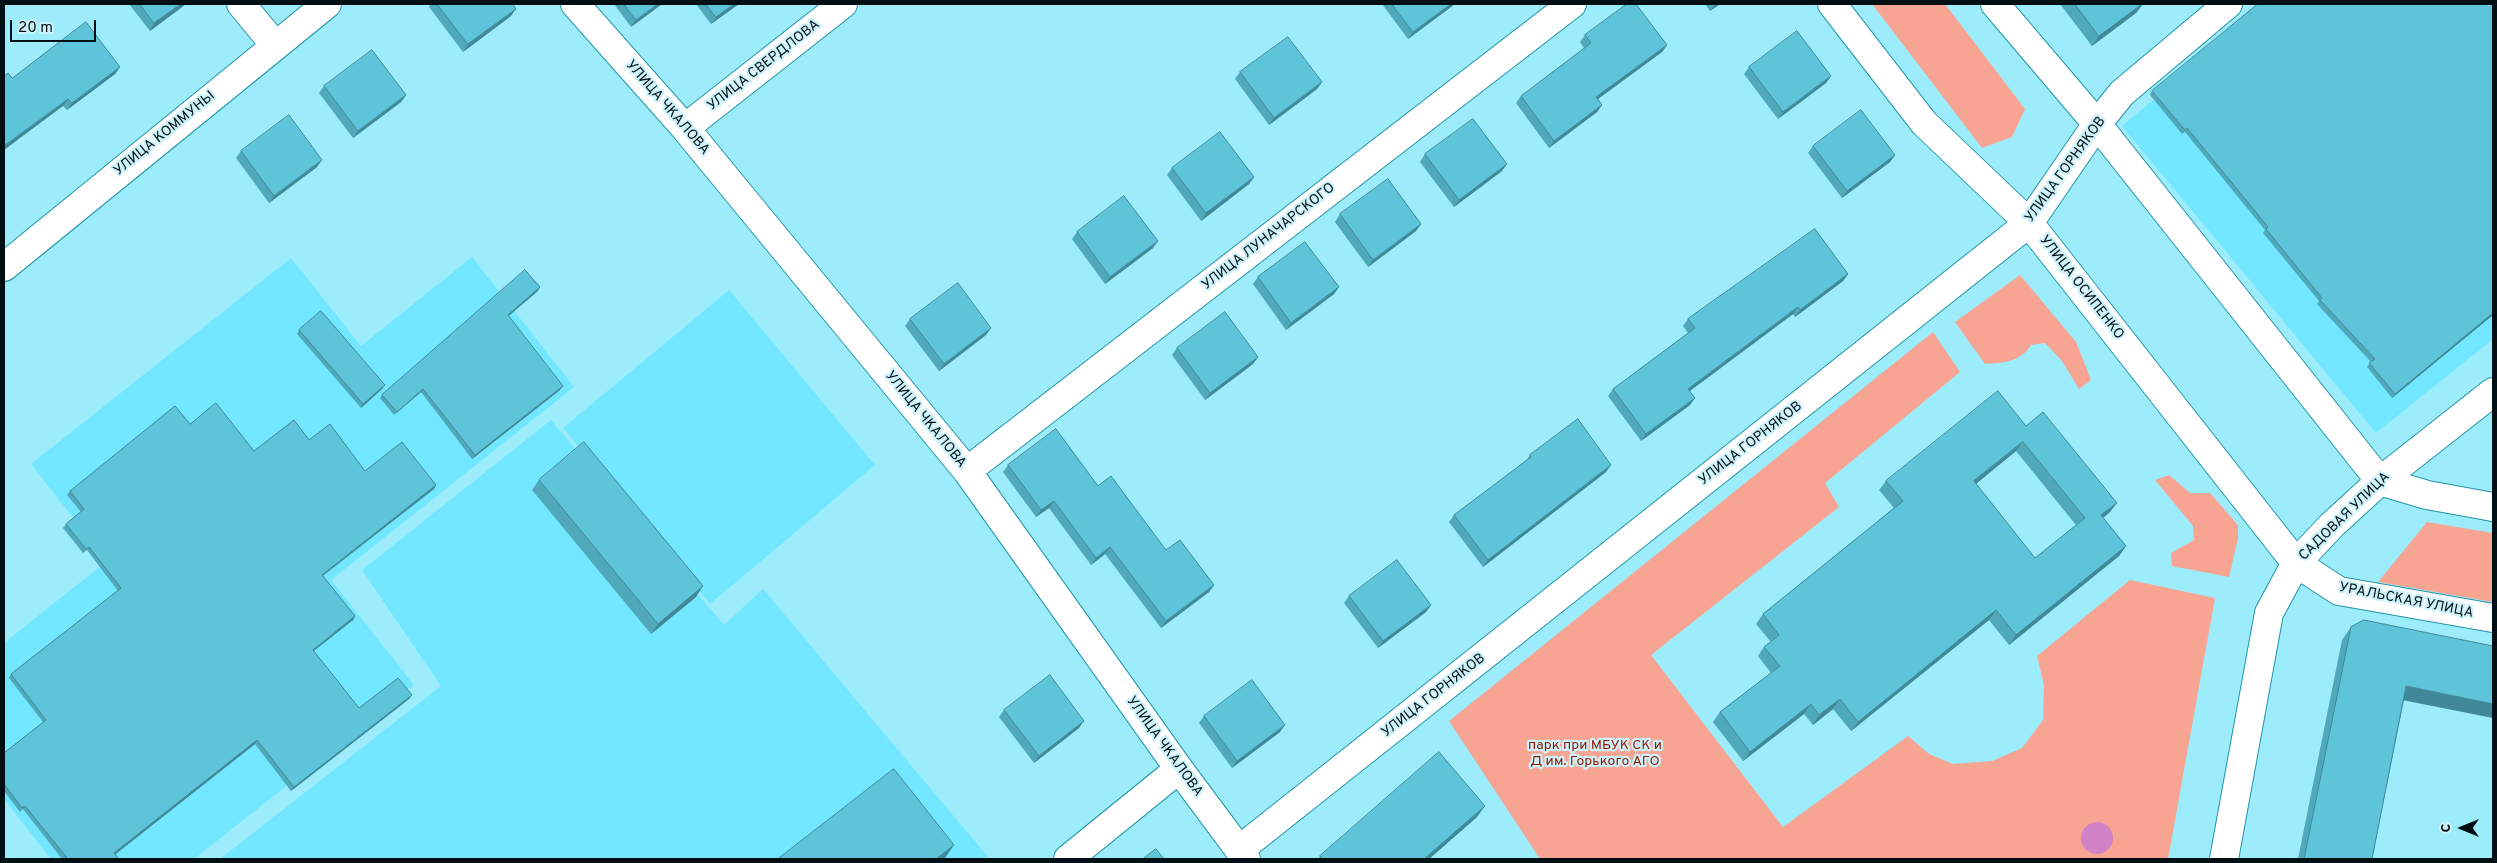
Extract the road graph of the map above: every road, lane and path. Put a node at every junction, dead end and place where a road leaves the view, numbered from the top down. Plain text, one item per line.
1 (241, 4) edge
2 (327, 4) edge
3 (575, 4) edge
4 (843, 4) edge
5 (1572, 4) edge
6 (1832, 4) edge
7 (1995, 4) edge
8 (2228, 4) edge
9 (274, 44) junction
10 (2097, 124) junction
11 (685, 128) junction
12 (2029, 223) junction
13 (4, 267) edge
14 (2493, 392) edge
15 (967, 471) junction
16 (2380, 481) junction
17 (2493, 507) edge
18 (2296, 563) junction
19 (2493, 618) edge
20 (1179, 769) junction
21 (1243, 855) edge
22 (1068, 859) edge
23 (2224, 859) edge

1 - 9 street
2 - 9 street, УЛИЦА КОММУНЫ
3 - 11 street, УЛИЦА ЧКАЛОВА
4 - 11 street, УЛИЦА СВЕРДЛОВА
5 - 15 street, УЛИЦА ЛУНАЧАРСКОГО
6 - 12 street, УЛИЦА ОСИПЕНКО
7 - 10 street
8 - 10 street, УЛИЦА ГОРНЯКОВ
9 - 13 street, УЛИЦА КОММУНЫ
10 - 12 street, УЛИЦА ГОРНЯКОВ
10 - 16 street
11 - 15 street, УЛИЦА ЧКАЛОВА
12 - 18 street, УЛИЦА ОСИПЕНКО
12 - 21 street, УЛИЦА ГОРНЯКОВ
14 - 16 street, САДОВАЯ УЛИЦА
15 - 20 street, УЛИЦА ЧКАЛОВА
16 - 17 street
16 - 18 street, САДОВАЯ УЛИЦА
18 - 19 street, УРАЛЬСКАЯ УЛИЦА
18 - 23 street, САДОВАЯ УЛИЦА
20 - 21 street, УЛИЦА ЧКАЛОВА
20 - 22 street

